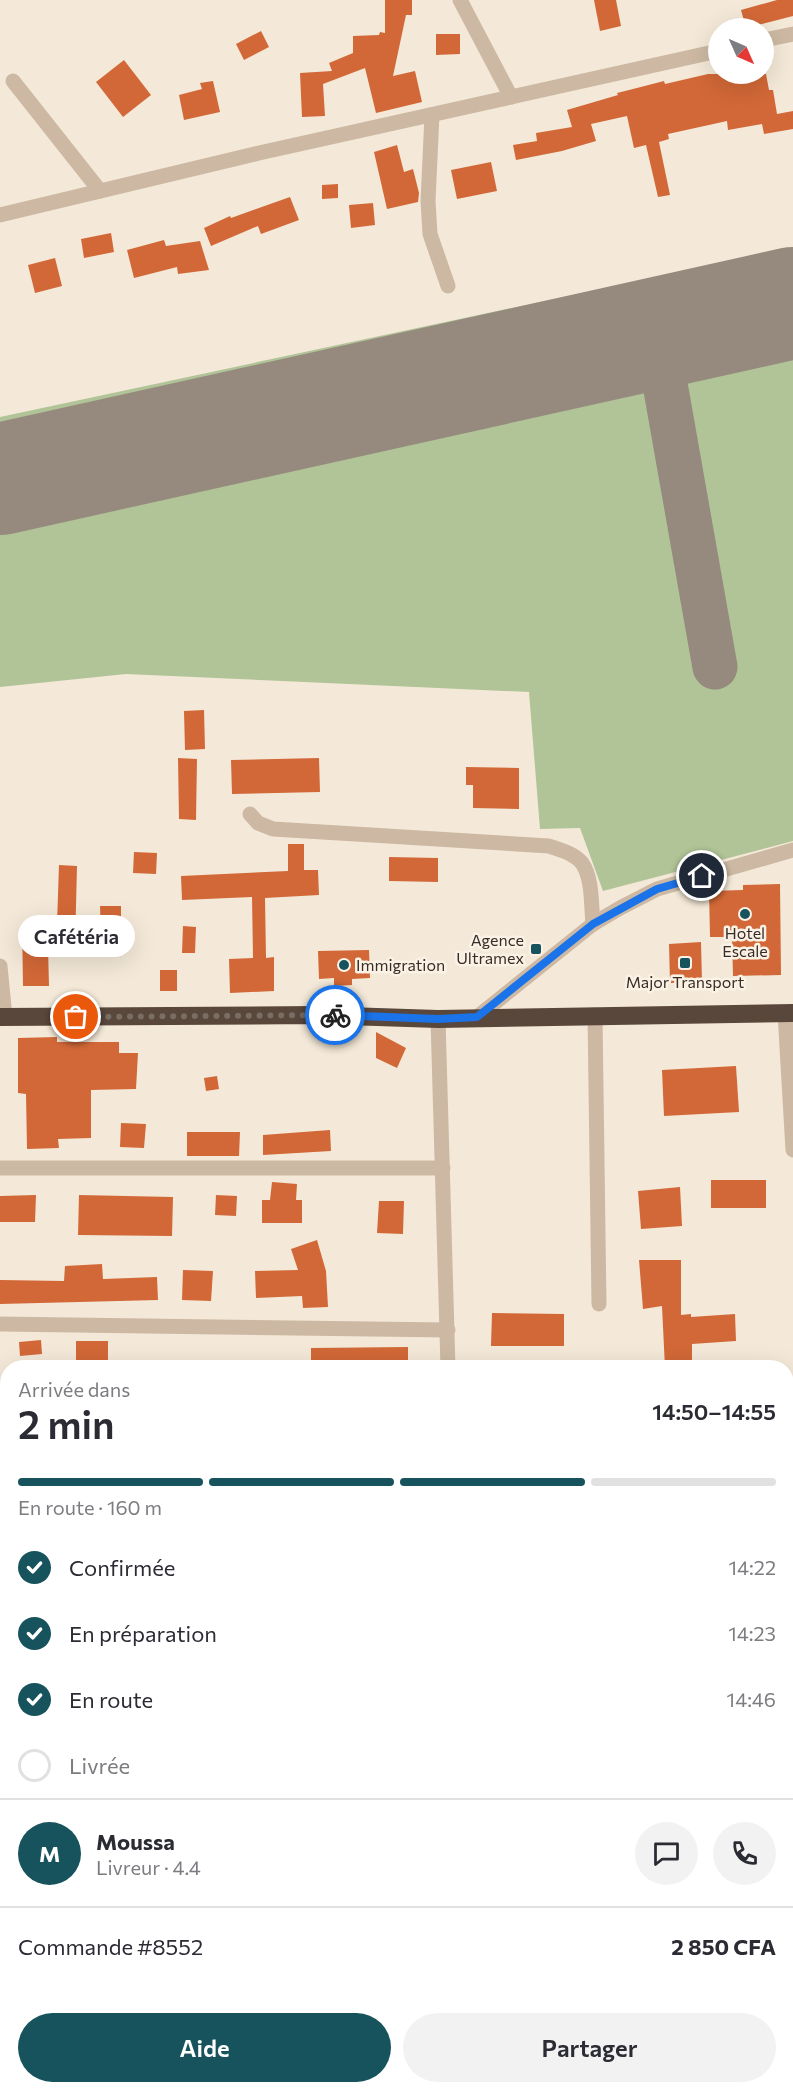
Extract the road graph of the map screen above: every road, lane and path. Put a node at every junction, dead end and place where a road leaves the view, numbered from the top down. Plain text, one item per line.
1 (459, 0) edge
2 (793, 34) edge
3 (774, 38) edge
4 (708, 53) edge
5 (14, 81) dead end
6 (511, 97) junction
7 (432, 115) junction
8 (100, 191) junction
9 (0, 215) edge
10 (448, 286) dead end
11 (250, 814) dead end
12 (793, 850) edge
13 (593, 924) junction
14 (0, 966) edge
15 (789, 1013) edge
16 (595, 1015) junction
17 (2, 1017) edge
18 (477, 1017) junction
19 (438, 1019) junction
20 (793, 1150) edge
21 (0, 1168) edge
22 (443, 1168) junction
23 (599, 1304) dead end
24 (0, 1324) edge
25 (448, 1330) junction
26 (448, 1360) edge

1 - 6 street
2 - 3 street
4 - 6 street
5 - 8 street
6 - 7 street
7 - 8 street
7 - 10 street
8 - 9 street
11 - 13 street
12 - 13 street
13 - 18 street
14 - 17 street
15 - 16 highway
15 - 20 street
16 - 18 highway
16 - 23 street
17 - 19 highway
18 - 19 highway
19 - 22 street
21 - 22 street
22 - 25 street
24 - 25 street
25 - 26 street

